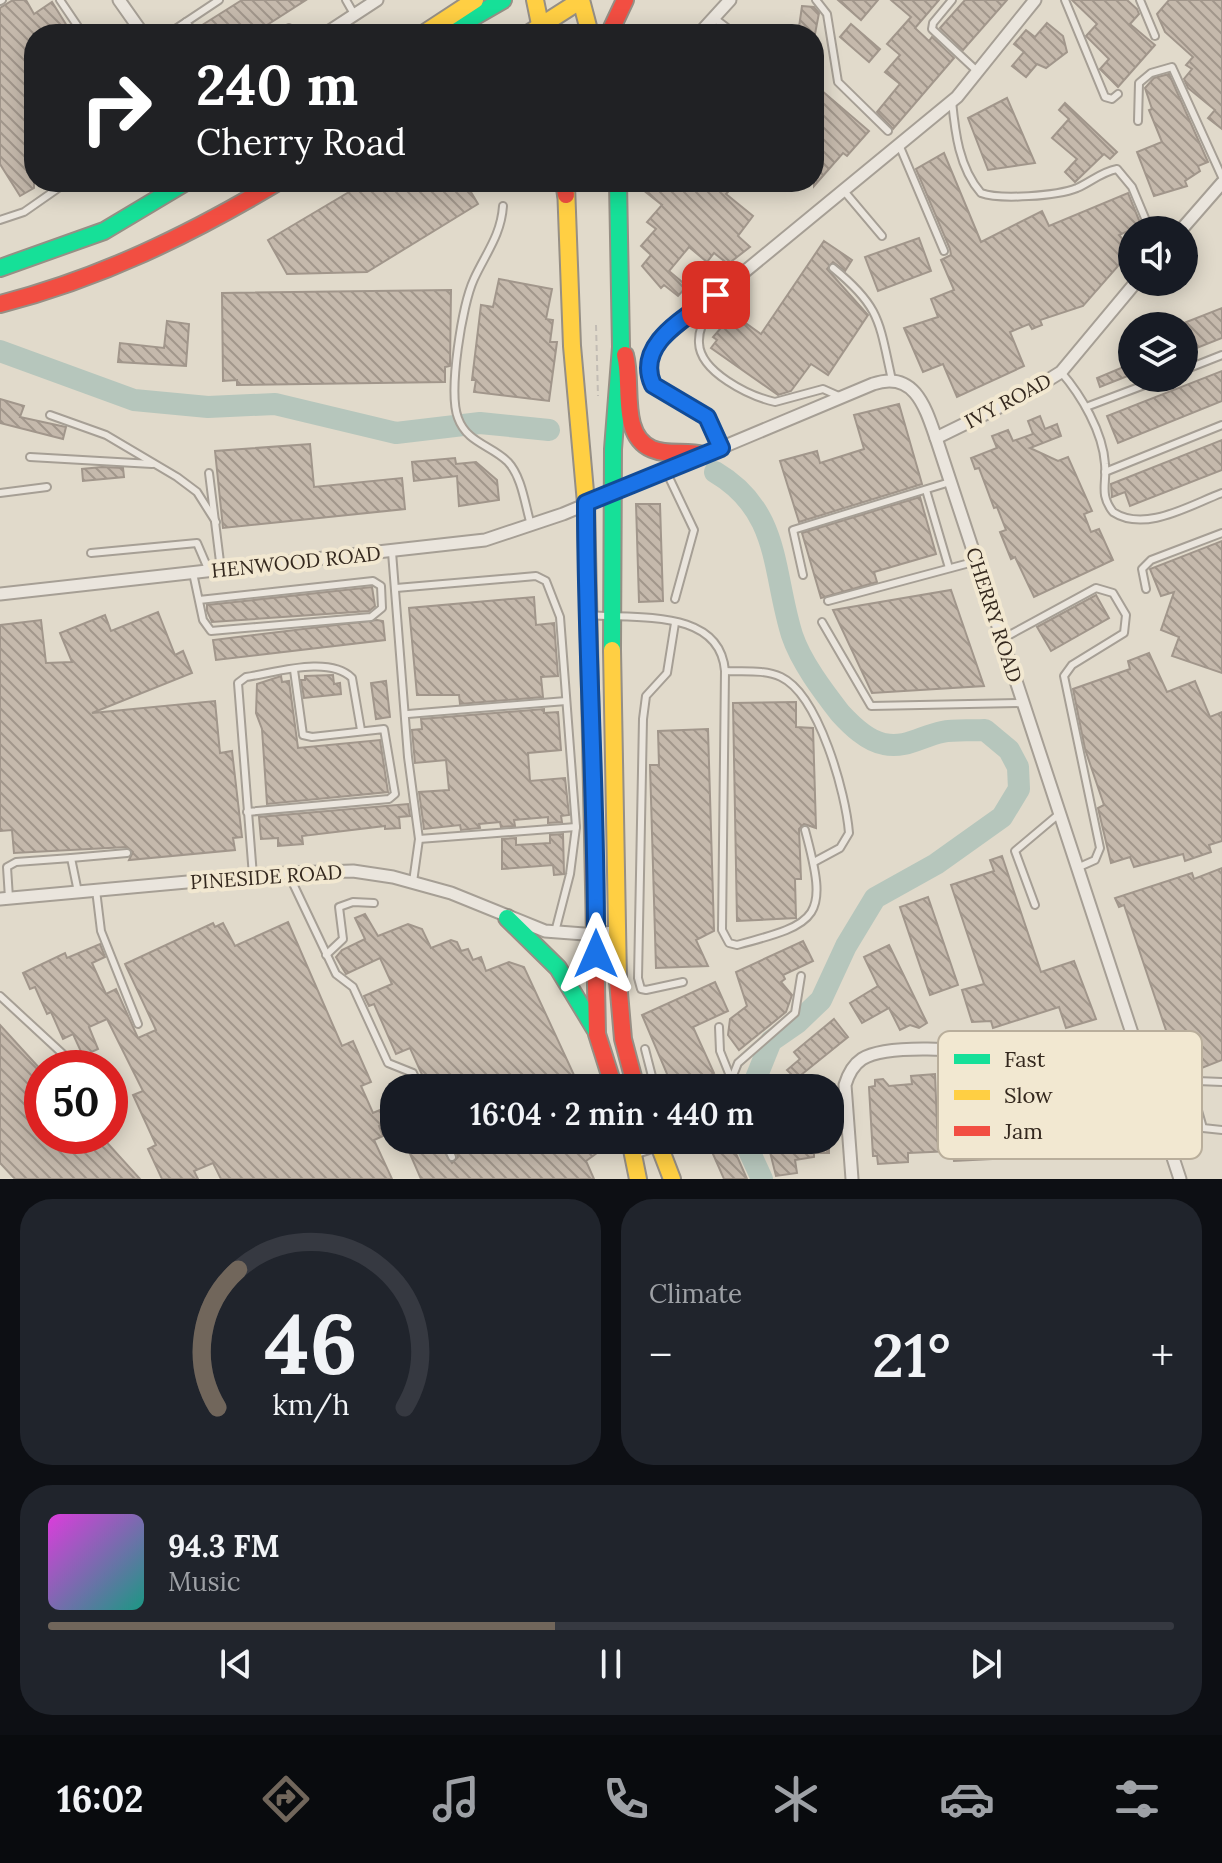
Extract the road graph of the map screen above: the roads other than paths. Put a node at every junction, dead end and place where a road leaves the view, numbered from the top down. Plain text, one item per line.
1 (60, 0) edge
2 (119, 0) edge
3 (219, 0) edge
4 (346, 0) edge
5 (377, 0) edge
6 (475, 0) edge
7 (503, 0) edge
8 (535, 0) edge
9 (581, 0) edge
10 (625, 0) edge
11 (730, 0) edge
12 (816, 0) edge
13 (952, 0) edge
14 (1035, 0) edge
15 (1065, 0) edge
16 (1140, 0) edge
17 (355, 15) junction
18 (714, 18) junction
19 (186, 22) joint
20 (76, 24) edge
21 (136, 24) edge
22 (183, 24) edge
23 (341, 24) edge
24 (438, 24) edge
25 (461, 24) edge
26 (537, 24) edge
27 (547, 24) edge
28 (587, 24) edge
29 (614, 24) edge
30 (708, 24) edge
31 (721, 24) edge
32 (1155, 36) dead end
33 (978, 72) junction
34 (1118, 94) dead end
35 (952, 101) junction
36 (1138, 121) dead end
37 (888, 131) dead end
38 (900, 147) junction
39 (1222, 180) edge
40 (844, 191) junction
41 (53, 192) edge
42 (169, 192) edge
43 (261, 192) edge
44 (565, 192) edge
45 (618, 192) edge
46 (503, 206) dead end
47 (1144, 216) edge
48 (1192, 216) edge
49 (0, 220) edge
50 (882, 236) dead end
51 (944, 251) dead end
52 (0, 268) edge
53 (833, 268) dead end
54 (716, 295) junction
55 (1124, 296) edge
56 (0, 304) edge
57 (621, 347) junction
58 (1222, 355) edge
59 (1198, 364) edge
60 (1061, 372) junction
61 (892, 380) junction
62 (1126, 392) edge
63 (841, 397) junction
64 (1086, 407) junction
65 (50, 415) dead end
66 (1222, 425) edge
67 (936, 438) junction
68 (721, 448) junction
69 (703, 455) junction
70 (30, 457) dead end
71 (152, 464) junction
72 (665, 469) junction
73 (1105, 472) junction
74 (209, 473) dead end
75 (950, 482) junction
76 (47, 487) dead end
77 (613, 490) junction
78 (926, 490) junction
79 (0, 493) edge
80 (1222, 493) edge
81 (586, 503) junction
82 (216, 522) junction
83 (531, 525) junction
84 (1222, 533) edge
85 (392, 552) junction
86 (91, 553) dead end
87 (977, 561) junction
88 (949, 568) junction
89 (215, 570) junction
90 (193, 573) junction
91 (803, 575) dead end
92 (396, 588) junction
93 (1146, 589) dead end
94 (0, 594) edge
95 (675, 599) dead end
96 (199, 600) junction
97 (828, 601) dead end
98 (586, 615) junction
99 (612, 617) junction
100 (822, 622) dead end
101 (675, 623) junction
102 (1002, 639) junction
103 (294, 670) junction
104 (725, 671) junction
105 (566, 701) junction
106 (1024, 703) junction
107 (408, 714) junction
108 (361, 730) junction
109 (247, 812) junction
110 (1059, 814) junction
111 (576, 827) junction
112 (805, 830) dead end
113 (419, 839) junction
114 (127, 853) dead end
115 (71, 858) junction
116 (814, 862) junction
117 (1077, 868) junction
118 (287, 873) junction
119 (253, 876) junction
120 (3, 877) edge
121 (413, 882) junction
122 (96, 890) junction
123 (78, 892) junction
124 (4, 899) edge
125 (374, 903) dead end
126 (1035, 905) dead end
127 (507, 918) junction
128 (555, 932) junction
129 (618, 932) junction
130 (596, 934) junction
131 (326, 955) junction
132 (801, 976) dead end
133 (683, 982) dead end
134 (0, 996) edge
135 (138, 1024) dead end
136 (719, 1027) dead end
137 (1132, 1031) edge
138 (597, 1034) junction
139 (645, 1049) dead end
140 (58, 1050) edge
141 (938, 1050) edge
142 (413, 1074) edge
143 (610, 1074) edge
144 (632, 1074) edge
145 (651, 1074) edge
146 (729, 1074) edge
147 (731, 1074) edge
148 (1222, 1082) edge
149 (1202, 1083) edge
150 (1202, 1126) edge
151 (1222, 1130) edge
152 (451, 1154) edge
153 (633, 1154) edge
154 (662, 1154) edge
155 (452, 1157) dead end
156 (1174, 1159) edge
157 (638, 1179) edge
158 (672, 1179) edge
159 (852, 1179) edge
160 (1180, 1179) edge

1 - 20 lane
2 - 21 street
3 - 19 lane
4 - 17 lane
5 - 17 street
6 - 24 main road
7 - 25 main road
8 - 26 main road
9 - 27 main road
9 - 28 main road
10 - 29 main road
11 - 18 street
12 - 37 lane
13 - 33 lane
14 - 33 street
15 - 34 lane
16 - 32 lane
17 - 23 street
18 - 30 street
18 - 31 lane
19 - 22 lane
33 - 35 street
35 - 38 street
35 - 47 lane
36 - 39 lane
38 - 40 street
38 - 51 lane
39 - 48 street
40 - 50 lane
40 - 54 street
41 - 49 lane
42 - 52 main road
43 - 56 main road
44 - 81 main road
45 - 57 main road
46 - 83 lane
53 - 61 lane
54 - 63 lane
54 - 68 street
55 - 60 street, IVY ROAD
57 - 69 main road
57 - 77 main road
58 - 59 lane
60 - 64 lane
60 - 67 street, IVY ROAD
61 - 63 street
61 - 67 street, CHERRY ROAD
62 - 64 lane
63 - 68 street
64 - 73 lane
65 - 71 lane
66 - 73 lane
67 - 75 street, CHERRY ROAD
68 - 69 street
69 - 72 street
70 - 71 lane
71 - 82 lane
72 - 77 street
72 - 95 lane
73 - 80 lane
74 - 82 lane
75 - 78 lane
75 - 87 street, CHERRY ROAD
76 - 79 lane
77 - 81 street
77 - 99 main road
78 - 88 lane
78 - 91 lane
81 - 83 street, HENWOOD ROAD
81 - 98 main road
82 - 89 lane
83 - 85 street, HENWOOD ROAD
84 - 93 lane
85 - 89 street, HENWOOD ROAD
85 - 92 lane
86 - 89 lane
87 - 88 lane
87 - 102 street, CHERRY ROAD
88 - 97 lane
89 - 90 street, HENWOOD ROAD
90 - 94 street, HENWOOD ROAD
90 - 96 lane
92 - 105 lane
92 - 107 lane
96 - 96 lane
98 - 99 lane
98 - 130 main road
99 - 101 lane
99 - 129 main road
100 - 106 lane
101 - 104 lane
101 - 133 lane
102 - 106 street, CHERRY ROAD
102 - 117 lane
103 - 108 lane
103 - 108 lane
103 - 109 lane
104 - 116 lane
104 - 116 lane
105 - 107 lane
105 - 111 lane
106 - 110 street, CHERRY ROAD
107 - 113 lane
108 - 109 lane
109 - 119 lane
110 - 117 street, CHERRY ROAD
110 - 126 lane
111 - 113 lane
111 - 128 lane
112 - 116 lane
113 - 121 lane
114 - 115 lane
115 - 120 lane
115 - 123 lane
117 - 137 street, CHERRY ROAD
118 - 119 street, PINESIDE ROAD
118 - 121 street, PINESIDE ROAD
118 - 131 lane
119 - 122 street, PINESIDE ROAD
120 - 124 lane
121 - 127 street, PINESIDE ROAD
122 - 123 street, PINESIDE ROAD
122 - 135 lane
123 - 124 street, PINESIDE ROAD
125 - 131 lane
127 - 128 street, PINESIDE ROAD
127 - 138 main road
128 - 130 street, PINESIDE ROAD
129 - 130 street, PINESIDE ROAD
129 - 144 main road
130 - 138 main road
131 - 142 lane
132 - 147 lane
134 - 140 lane
136 - 146 lane
138 - 143 main road
139 - 145 lane
141 - 159 street
148 - 149 lane
150 - 151 lane
152 - 155 lane
153 - 157 main road
154 - 158 main road
156 - 160 street, CHERRY ROAD

